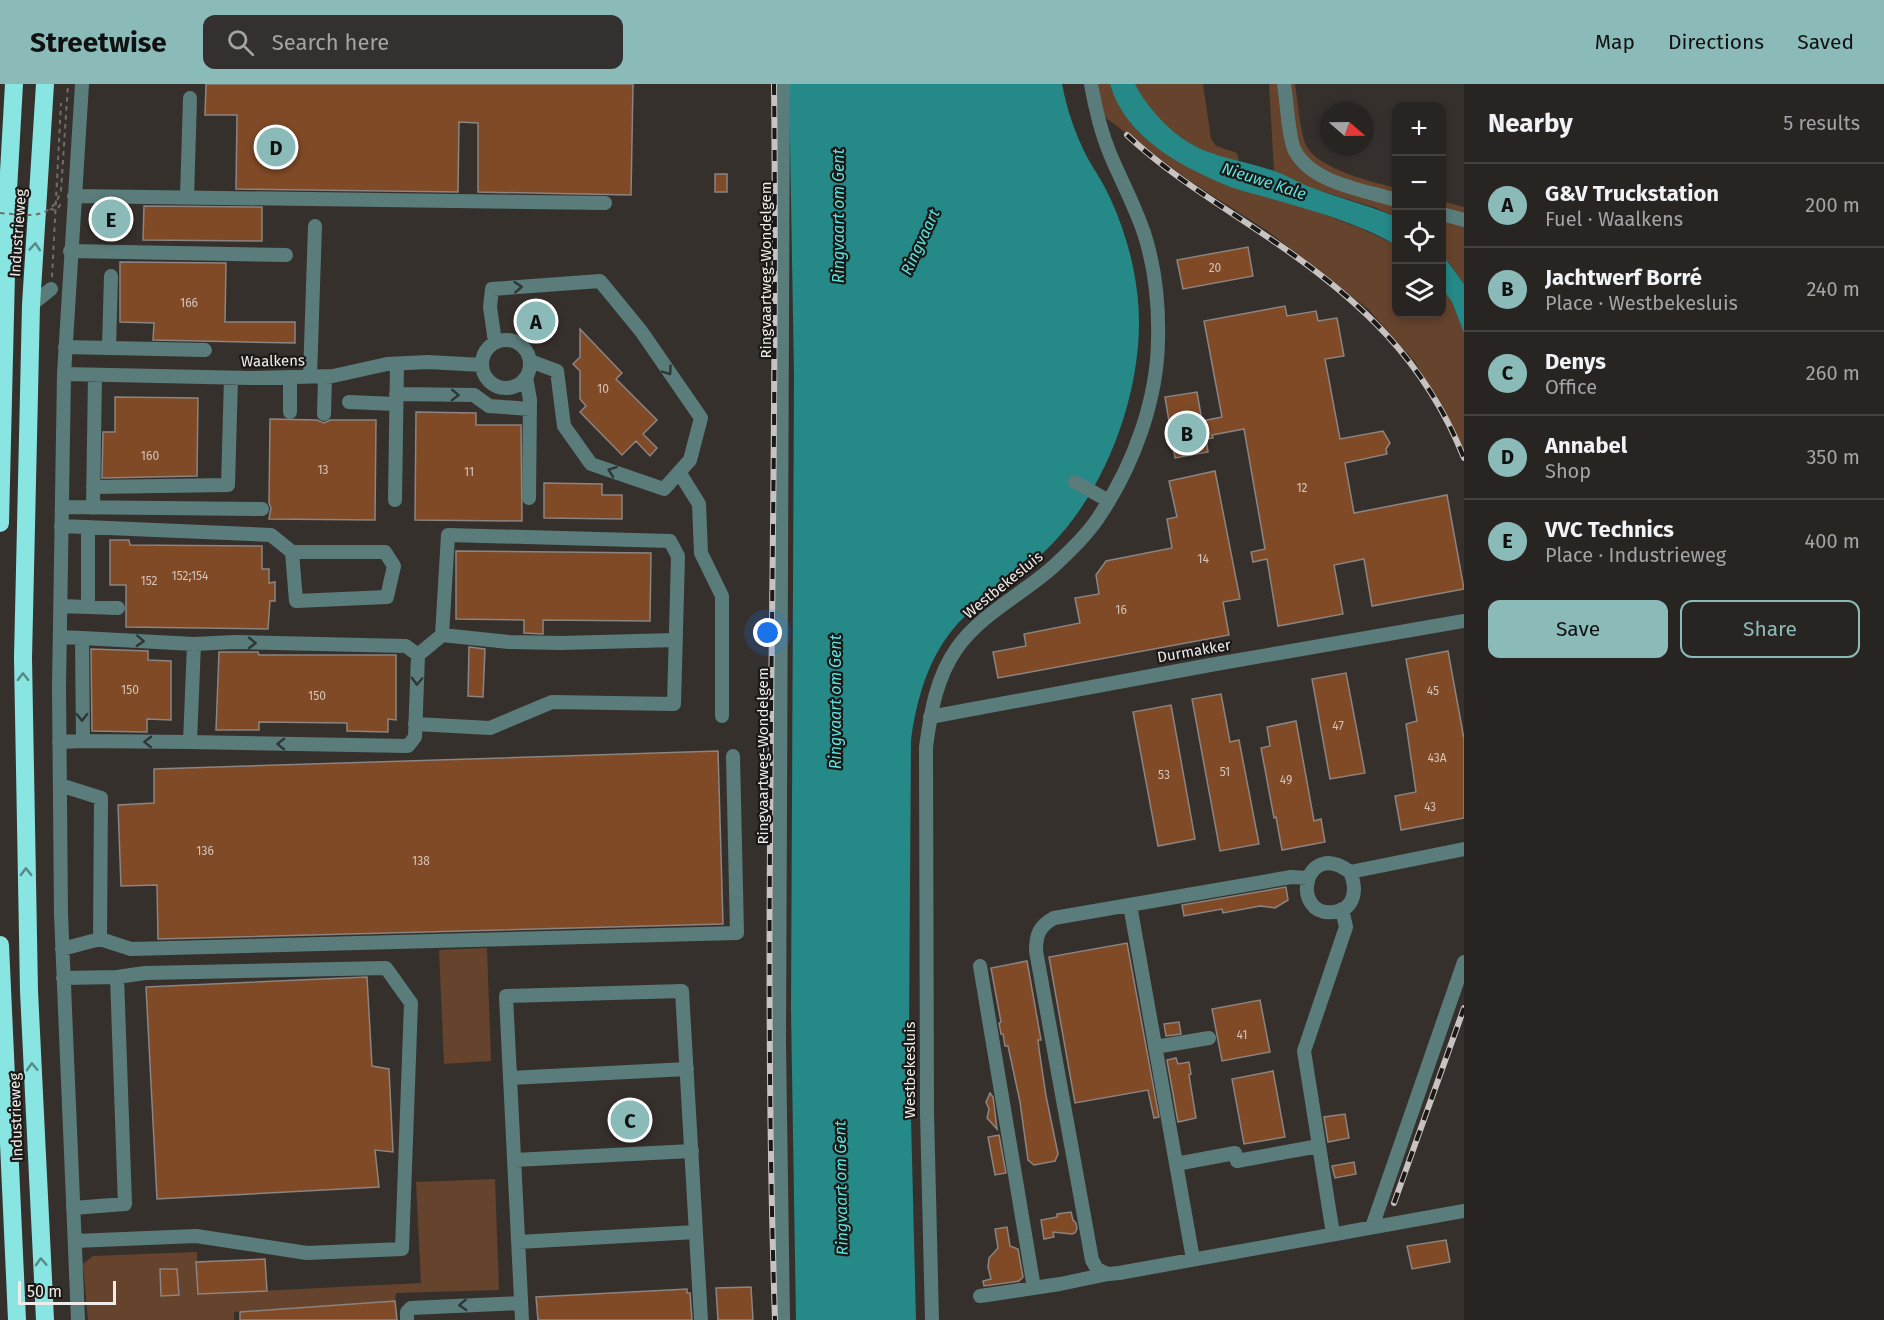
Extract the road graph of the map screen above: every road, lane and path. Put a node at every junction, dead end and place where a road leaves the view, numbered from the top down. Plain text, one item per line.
1 (14, 84) edge
2 (45, 84) edge
3 (68, 84) edge
4 (82, 84) edge
5 (783, 84) edge
6 (1091, 84) edge
7 (1284, 84) edge
8 (61, 95) dead end
9 (190, 98) dead end
10 (56, 183) junction
11 (65, 184) dead end
12 (74, 196) junction
13 (187, 198) junction
14 (1392, 199) edge
15 (605, 202) dead end
16 (61, 204) dead end
17 (50, 209) junction
18 (0, 213) edge
19 (1446, 215) edge
20 (1464, 220) edge
21 (315, 226) dead end
22 (70, 251) junction
23 (286, 255) dead end
24 (111, 276) dead end
25 (51, 289) joint
26 (31, 305) junction
27 (495, 342) junction
28 (65, 347) junction
29 (109, 348) junction
30 (205, 350) dead end
31 (530, 361) junction
32 (397, 364) junction
33 (482, 365) junction
34 (64, 374) junction
35 (95, 375) junction
36 (325, 376) junction
37 (290, 377) junction
38 (310, 377) junction
39 (526, 377) junction
40 (231, 378) junction
41 (396, 399) junction
42 (348, 402) dead end
43 (530, 409) junction
44 (290, 412) dead end
45 (324, 414) dead end
46 (679, 472) junction
47 (1076, 482) dead end
48 (93, 487) junction
49 (529, 498) dead end
50 (395, 500) dead end
51 (1109, 501) junction
52 (62, 507) junction
53 (93, 508) junction
54 (262, 509) dead end
55 (0, 523) edge
56 (61, 526) junction
57 (88, 527) junction
58 (292, 552) junction
59 (60, 606) junction
60 (88, 607) junction
61 (118, 608) dead end
62 (1464, 621) edge
63 (442, 635) junction
64 (60, 637) junction
65 (82, 638) junction
66 (676, 640) junction
67 (194, 644) junction
68 (418, 655) junction
69 (722, 716) dead end
70 (930, 717) junction
71 (415, 724) junction
72 (82, 741) junction
73 (59, 742) junction
74 (190, 742) junction
75 (733, 756) dead end
76 (60, 785) junction
77 (1464, 849) edge
78 (1350, 872) junction
79 (1308, 878) junction
80 (1130, 905) junction
81 (1342, 909) junction
82 (100, 939) junction
83 (0, 945) edge
84 (62, 949) junction
85 (1464, 962) edge
86 (980, 966) dead end
87 (117, 977) junction
88 (63, 978) junction
89 (1209, 1038) dead end
90 (1155, 1047) junction
91 (687, 1069) junction
92 (510, 1078) junction
93 (1319, 1146) junction
94 (692, 1150) junction
95 (514, 1160) junction
96 (1176, 1164) junction
97 (73, 1208) junction
98 (1464, 1210) edge
99 (1372, 1227) junction
100 (696, 1232) junction
101 (1334, 1234) junction
102 (75, 1241) junction
103 (518, 1242) junction
104 (1193, 1259) junction
105 (1108, 1274) junction
106 (1034, 1288) junction
107 (980, 1296) dead end
108 (521, 1303) junction
109 (17, 1320) edge
110 (45, 1320) edge
111 (78, 1320) edge
112 (407, 1320) edge
113 (522, 1320) edge
114 (701, 1320) edge
115 (783, 1320) edge
116 (932, 1320) edge

1 - 55 highway, Industrieweg
26 -> 2 highway, Industrieweg
3 - 17 path, bridge
4 - 12 street
5 - 115 street, Ringvaartweg-Wondelgem
6 - 51 street, Westbekesluis
7 - 14 street
8 - 10 path
9 - 13 street
10 - 11 path
10 - 25 path
12 - 13 street
12 - 22 street
13 - 15 street
16 - 17 path, bridge
17 - 18 path, bridge
19 - 20 street
21 - 38 street
22 - 23 street
22 - 28 street
24 - 29 street
25 - 26 street
110 -> 26 highway, Industrieweg
27 - 31 street
27 - 33 street
27 -> 46 street
28 - 29 street
28 - 34 street
29 - 30 street
31 - 39 street
46 -> 31 street
32 - 33 street, Waalkens
32 - 36 street, Waalkens
32 - 41 street
33 - 39 street
34 - 35 street, Waalkens
34 - 52 street
35 - 40 street, Waalkens
35 - 48 street
36 - 38 street, Waalkens
36 - 45 street
37 - 38 street, Waalkens
37 - 40 street, Waalkens
37 - 44 street
39 - 43 street
40 - 48 street
41 - 42 street
41 -> 43 street
41 - 50 street
43 - 49 street
46 - 69 street
47 - 51 street
48 - 53 street
51 - 70 street, Westbekesluis
52 - 53 street
52 - 56 street
53 - 54 street
56 - 57 street
56 - 59 street
57 - 58 street
57 - 60 street
58 - 58 street
59 - 60 street
59 - 64 street
60 - 61 street
62 - 70 street, Durmakker
63 - 66 street
63 - 66 street
63 - 68 street
64 - 65 street
64 - 73 street
65 -> 67 street
65 -> 72 street
66 - 71 street
67 -> 68 street
67 - 74 street
68 -> 71 street
70 - 116 street, Westbekesluis
71 -> 74 street
72 - 73 street
74 -> 72 street
73 - 76 street
75 - 82 street
76 - 82 street
76 - 84 street
77 - 78 street
78 - 79 street
78 - 81 street
79 - 80 street
79 - 81 street
80 - 90 street
80 - 105 street
81 - 93 street
82 - 84 street
83 - 109 highway, Industrieweg
84 - 88 street
85 - 99 street
86 - 106 street
87 - 88 street
87 - 97 street
87 - 102 street
88 - 97 street
89 - 90 street
90 - 96 street
91 - 92 street
91 - 92 street
91 - 94 street
92 - 95 street
93 - 96 street
93 - 101 street
94 - 95 street
94 - 100 street
95 - 103 street
96 - 104 street
97 - 102 street
98 - 99 street
99 - 101 street
100 - 103 street
100 - 114 street
101 - 104 street
102 - 111 street
103 - 108 street
104 - 105 street
105 - 106 street
106 - 107 street
108 -> 112 street
108 - 113 street

